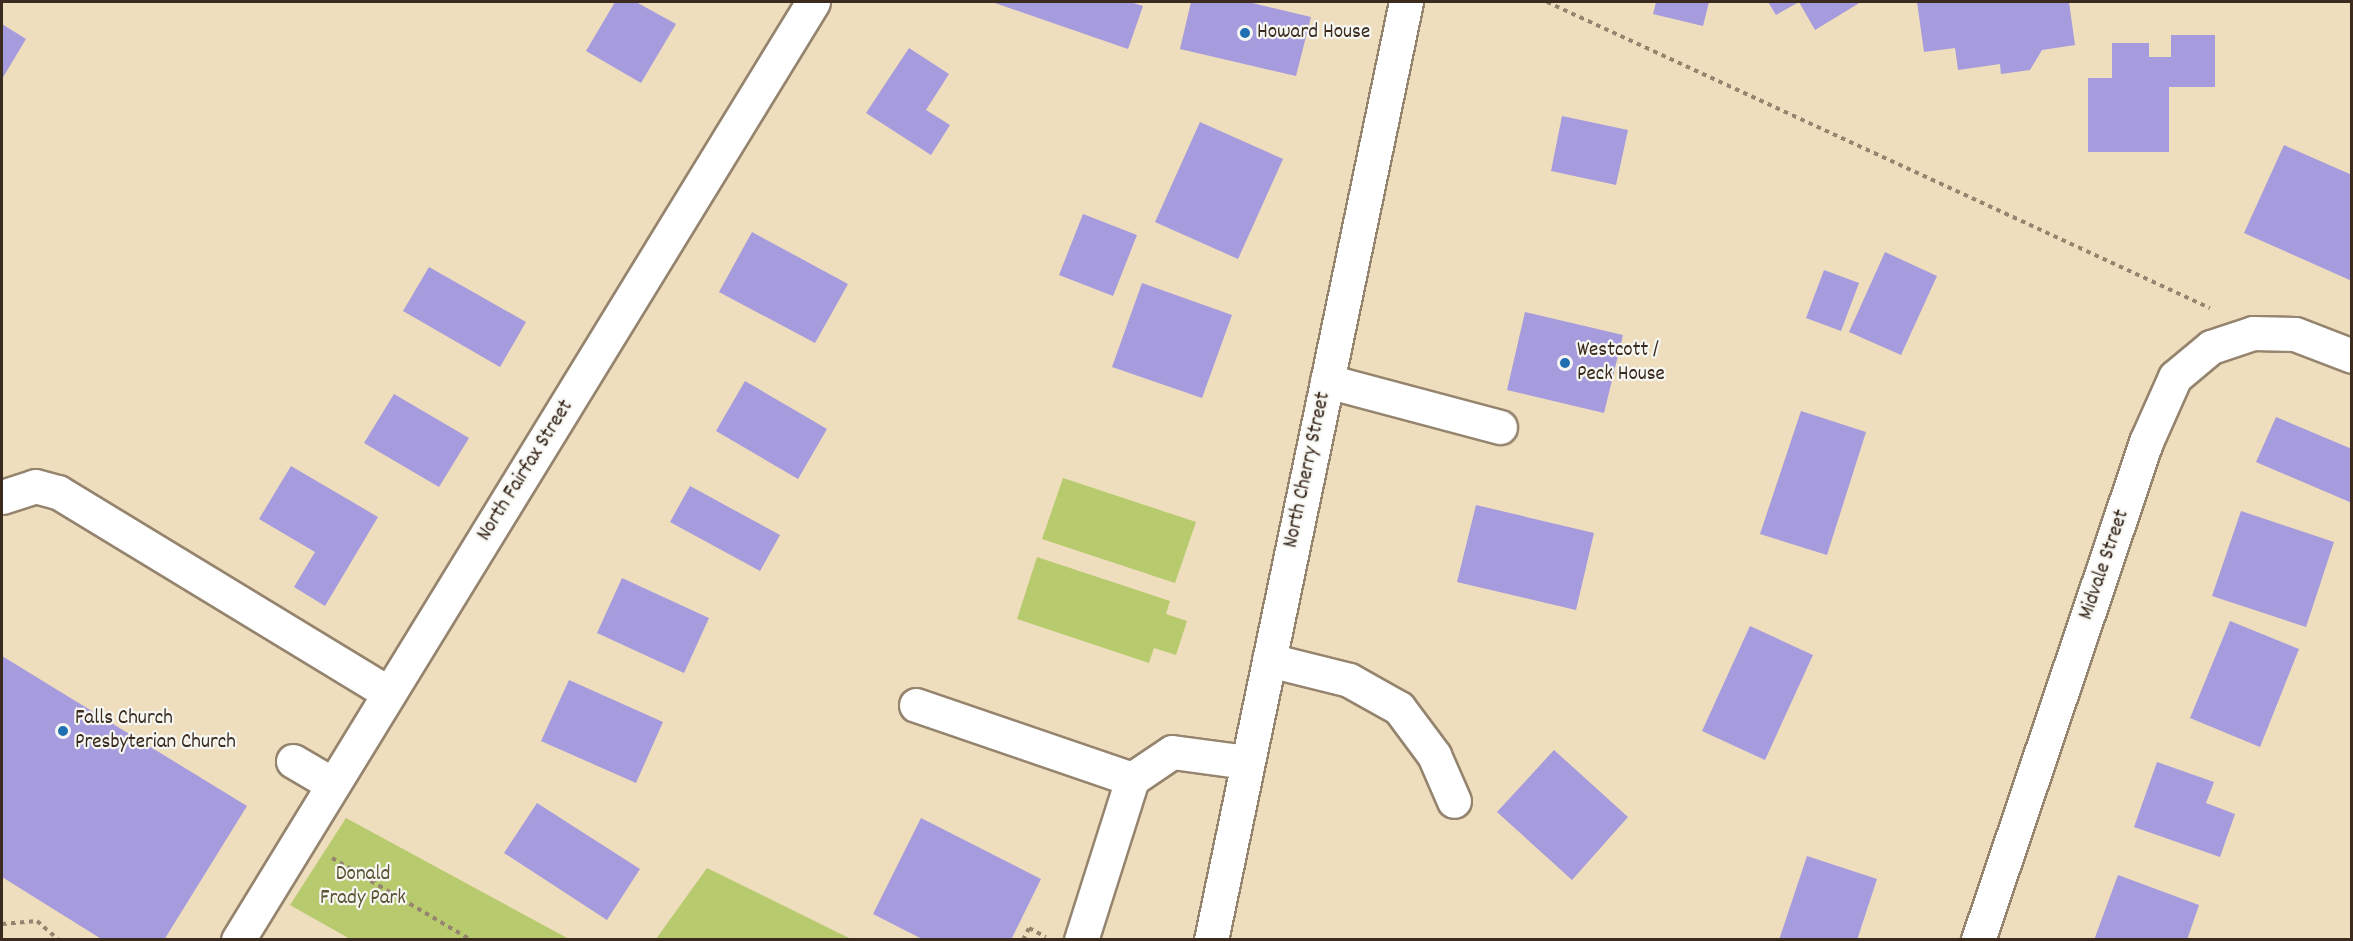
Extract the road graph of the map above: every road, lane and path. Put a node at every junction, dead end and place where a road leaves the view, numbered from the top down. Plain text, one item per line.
1 (813, 2) edge
2 (1406, 2) edge
3 (1547, 2) edge
4 (2233, 338) junction
5 (2352, 356) edge
6 (1327, 381) junction
7 (1500, 427) dead end
8 (2, 497) edge
9 (1269, 660) junction
10 (385, 691) junction
11 (916, 705) dead end
12 (293, 760) dead end
13 (1247, 762) junction
14 (1132, 779) junction
15 (329, 782) junction
16 (1454, 801) dead end
17 (322, 852) dead end
18 (2, 924) edge
19 (59, 939) edge
20 (238, 939) edge
21 (471, 939) edge
22 (1023, 939) edge
23 (1050, 939) edge
24 (1081, 939) edge
25 (1211, 939) edge
26 (1978, 939) edge

1 - 10 street, North Fairfax Street
2 - 6 street, North Cherry Street
3 - 4 path
4 - 5 street, Midvale Street
4 - 26 street, Midvale Street
6 - 7 street
6 - 9 street, North Cherry Street
8 - 10 street
9 - 13 street, North Cherry Street
9 - 16 street
10 - 15 street, North Fairfax Street
11 - 14 street
12 - 15 street
13 - 14 street
13 - 25 street, North Cherry Street
14 - 24 street
15 - 20 street, North Fairfax Street
17 - 21 path
18 - 19 path
22 - 23 path

